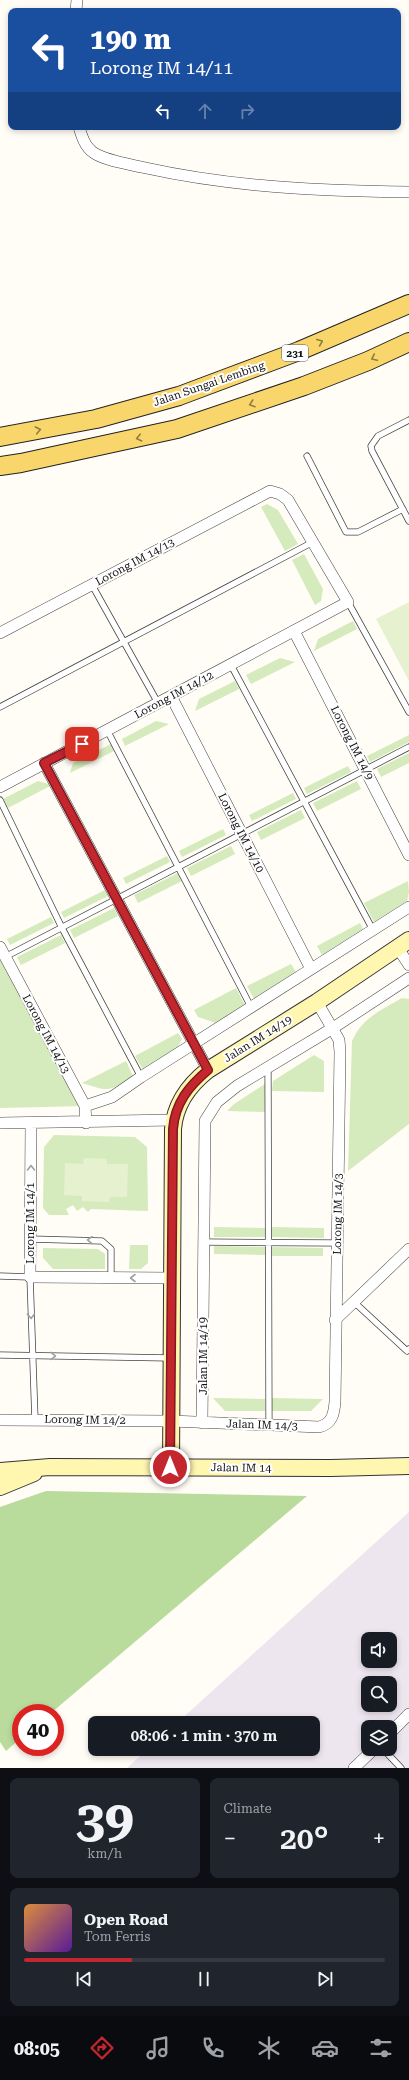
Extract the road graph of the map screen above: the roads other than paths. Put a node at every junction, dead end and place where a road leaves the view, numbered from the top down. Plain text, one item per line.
1 (80, 130) edge
2 (409, 192) edge
3 (409, 304) edge
4 (409, 342) edge
5 (409, 420) edge
6 (0, 437) edge
7 (307, 456) dead end
8 (21, 463) junction
9 (0, 466) edge
10 (0, 476) edge
11 (403, 509) junction
12 (409, 520) edge
13 (313, 542) junction
14 (92, 585) junction
15 (348, 602) junction
16 (294, 631) junction
17 (0, 633) edge
18 (124, 642) junction
19 (231, 665) junction
20 (171, 696) junction
21 (158, 703) junction
22 (0, 707) edge
23 (409, 712) edge
24 (107, 730) junction
25 (409, 747) edge
26 (44, 763) junction
27 (366, 770) junction
28 (0, 787) edge
29 (0, 800) edge
30 (304, 802) junction
31 (242, 835) junction
32 (409, 855) edge
33 (178, 868) junction
34 (118, 900) junction
35 (409, 907) edge
36 (62, 928) junction
37 (373, 930) junction
38 (404, 944) edge
39 (2, 952) edge
40 (409, 965) edge
41 (311, 969) junction
42 (409, 978) edge
43 (318, 1002) junction
44 (251, 1007) junction
45 (333, 1028) junction
46 (194, 1043) junction
47 (268, 1067) junction
48 (208, 1070) junction
49 (141, 1077) junction
50 (85, 1106) junction
51 (174, 1120) junction
52 (0, 1123) edge
53 (31, 1123) junction
54 (86, 1123) junction
55 (30, 1239) junction
56 (204, 1242) junction
57 (268, 1242) junction
58 (338, 1243) junction
59 (409, 1250) edge
60 (0, 1276) edge
61 (30, 1277) junction
62 (111, 1277) junction
63 (172, 1278) junction
64 (354, 1302) junction
65 (335, 1320) junction
66 (409, 1349) edge
67 (0, 1355) edge
68 (33, 1356) junction
69 (171, 1358) junction
70 (335, 1402) joint
71 (0, 1420) edge
72 (35, 1420) junction
73 (171, 1421) junction
74 (202, 1423) junction
75 (269, 1425) junction
76 (409, 1466) edge
77 (50, 1467) junction
78 (170, 1467) junction
79 (25, 1469) junction
80 (0, 1471) edge
81 (0, 1480) edge
82 (0, 1487) edge
83 (409, 1714) edge
84 (397, 1726) edge
85 (367, 1756) edge
86 (389, 1756) edge
87 (354, 1768) edge
88 (400, 1768) edge

1 - 2 street
6 -> 3 main road, Jalan Sungai Lembing / 231
4 -> 8 main road
5 - 11 lane
7 - 11 lane
8 - 9 main road
8 - 10 main road
11 - 12 lane
13 - 14 street, Lorong IM 14/13
13 - 15 street
13 - 18 lane
14 - 17 street, Lorong IM 14/13
14 - 18 lane
15 - 16 street, Lorong IM 14/12
15 - 23 lane
16 - 19 street, Lorong IM 14/12
16 - 27 street, Lorong IM 14/9
18 - 21 lane
18 - 22 lane
19 - 20 street, Lorong IM 14/12
19 - 30 lane
20 - 21 street, Lorong IM 14/12
20 - 31 street, Lorong IM 14/10
21 - 24 street, Lorong IM 14/12
24 - 26 street, Lorong IM 14/12
24 - 33 lane
25 - 27 lane
26 - 28 street, Lorong IM 14/12
26 - 34 street
27 - 30 lane
27 - 32 street, Lorong IM 14/9
29 - 36 lane
30 - 31 lane
30 - 37 lane
31 - 33 lane
31 - 41 street, Lorong IM 14/10
33 - 34 lane
33 - 44 lane
34 - 36 lane
34 - 46 street
35 - 37 street
36 - 39 lane
36 - 49 lane
37 - 41 street
38 - 40 street
38 - 43 street, Jalan IM 14/19
39 - 50 street, Lorong IM 14/13
41 - 44 street
42 - 45 street, Jalan IM 14/19
43 - 45 street
43 - 48 street, Jalan IM 14/19
44 - 46 street
45 - 47 street, Jalan IM 14/19
45 - 58 street, Lorong IM 14/3
46 - 48 street
46 - 49 street
47 - 56 street, Jalan IM 14/19
47 - 57 lane
48 - 51 street, Jalan IM 14/19
49 - 50 street
50 - 54 street, Lorong IM 14/13
51 - 54 street
51 - 63 street, Jalan IM 14/19
52 - 53 street
53 - 54 street
55 -> 53 street, Lorong IM 14/1
55 - 61 street, Lorong IM 14/1
62 -> 55 lane
56 - 57 lane
56 - 74 street, Jalan IM 14/19
57 - 58 lane
57 - 75 lane
58 - 65 street, Lorong IM 14/3
59 - 64 street
60 - 61 lane
61 - 62 street, Lorong IM 14/1
61 -> 68 lane
63 -> 62 street, Lorong IM 14/1
63 - 69 street, Jalan IM 14/19
64 - 65 street
64 - 66 lane
65 - 70 street, Lorong IM 14/3
67 - 68 lane
68 -> 69 lane
68 - 72 lane
69 - 73 street, Jalan IM 14/19
70 - 75 street, Jalan IM 14/3
71 - 72 street, Lorong IM 14/2
72 - 73 street, Lorong IM 14/2
73 - 74 street, Jalan IM 14/3
73 - 78 street, Jalan IM 14/19
74 - 75 street, Jalan IM 14/3
76 - 78 street, Jalan IM 14
77 - 78 street, Jalan IM 14
77 - 79 street, Jalan IM 14
77 - 82 street
79 - 80 street, Jalan IM 14
79 - 81 street, Jalan IM 14
83 - 84 street
85 - 87 street
86 - 88 lane

